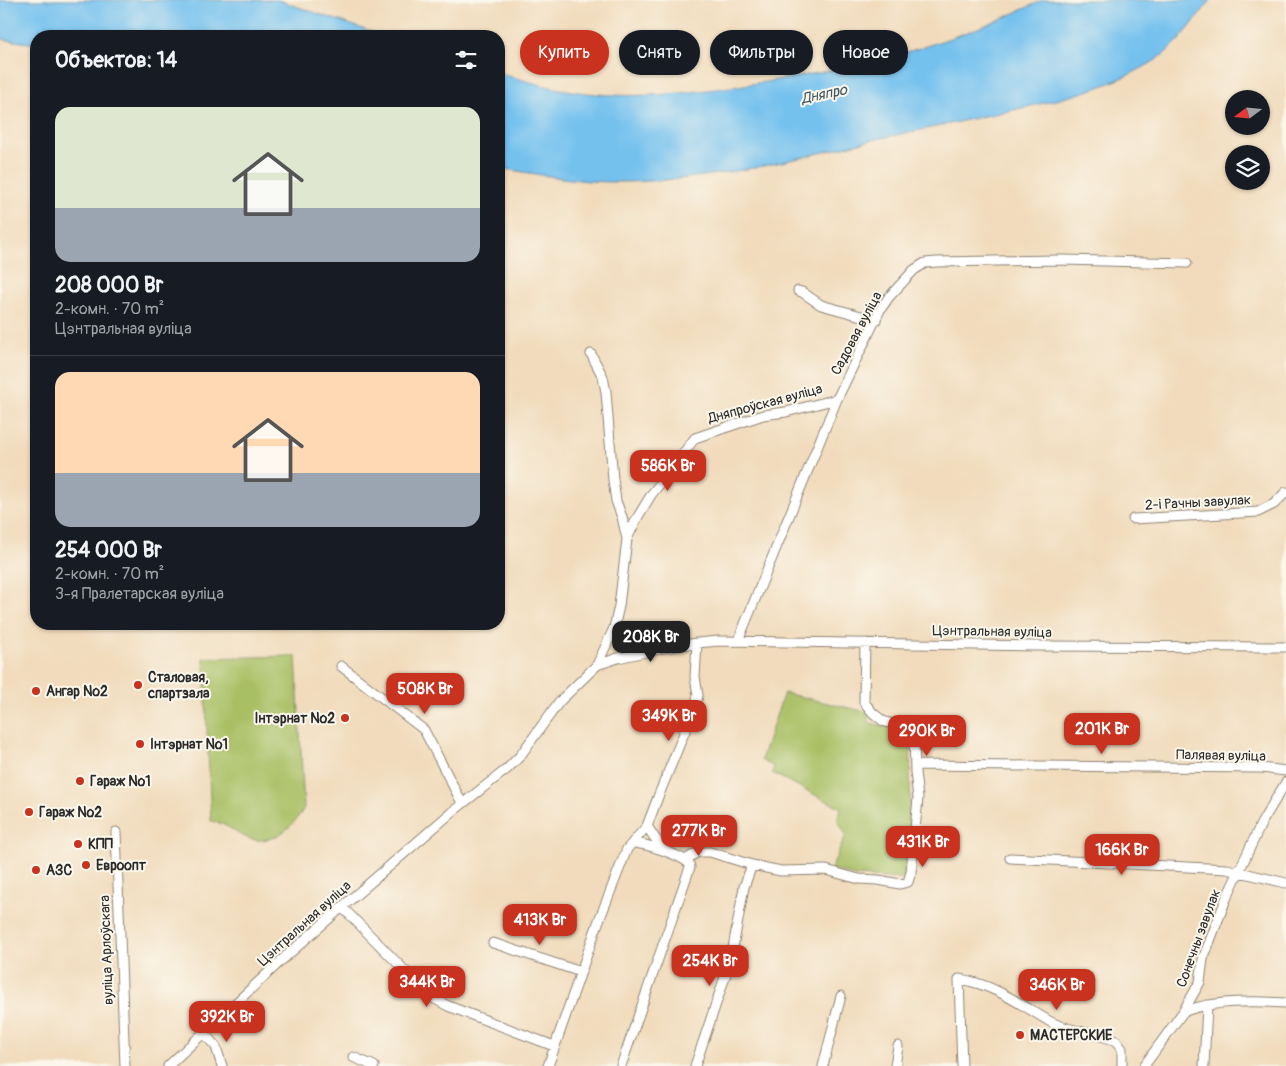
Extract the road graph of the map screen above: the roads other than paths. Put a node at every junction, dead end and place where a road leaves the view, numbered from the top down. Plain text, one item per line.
1 (1187, 263) dead end
2 (798, 291) dead end
3 (876, 320) junction
4 (591, 354) dead end
5 (837, 399) junction
6 (1286, 492) edge
7 (1133, 519) dead end
8 (627, 540) junction
9 (738, 641) junction
10 (697, 643) junction
11 (865, 643) junction
12 (1286, 647) edge
13 (597, 665) junction
14 (341, 666) dead end
15 (915, 765) junction
16 (1286, 771) edge
17 (1286, 782) edge
18 (462, 803) junction
19 (647, 826) junction
20 (116, 832) dead end
21 (633, 843) junction
22 (669, 854) junction
23 (1010, 858) dead end
24 (685, 860) junction
25 (752, 865) junction
26 (1238, 873) junction
27 (1286, 883) edge
28 (342, 907) junction
29 (493, 943) dead end
30 (581, 972) junction
31 (841, 996) dead end
32 (1286, 1004) edge
33 (1207, 1005) junction
34 (1184, 1012) junction
35 (204, 1033) junction
36 (554, 1046) junction
37 (898, 1046) dead end
38 (353, 1056) dead end
39 (125, 1066) edge
40 (168, 1066) edge
41 (222, 1066) edge
42 (374, 1066) edge
43 (548, 1066) edge
44 (621, 1066) edge
45 (696, 1066) edge
46 (823, 1066) edge
47 (895, 1066) edge
48 (962, 1066) edge
49 (1122, 1066) edge
50 (1144, 1066) edge
51 (1204, 1066) edge

1 - 3 street, Садовая вуліца
2 - 3 street
3 - 5 street, Садовая вуліца
4 - 8 street
5 - 8 street, Дняпроўская вуліца
5 - 9 street, Садовая вуліца
6 - 7 street, 2-і Рачны завулак
8 - 13 street
9 - 10 street, Цэнтральная вуліца
9 - 11 street, Цэнтральная вуліца
10 - 13 street, Цэнтральная вуліца
10 - 19 street
11 - 12 street, Цэнтральная вуліца
11 - 15 street
13 - 18 street, Цэнтральная вуліца
14 - 18 street
15 - 16 street, Палявая вуліца
15 - 25 street
17 - 26 street, Сонечны завулак
18 - 28 street, Цэнтральная вуліца
19 - 21 street
19 - 22 street
20 - 39 street, вуліца Арлоўскага
21 - 22 street
21 - 30 street
22 - 24 street
23 - 26 street
24 - 25 street
24 - 44 street
25 - 45 street
26 - 27 street
26 - 34 street, Сонечны завулак
28 - 35 street, Цэнтральная вуліца
28 - 36 street
29 - 30 street
30 - 36 street
31 - 46 street
32 - 33 street
33 - 34 street
33 - 51 street
34 - 50 street, Сонечны завулак
35 - 40 street, Цэнтральная вуліца
35 - 41 street
36 - 43 street
37 - 47 street
38 - 42 street
48 - 49 street

